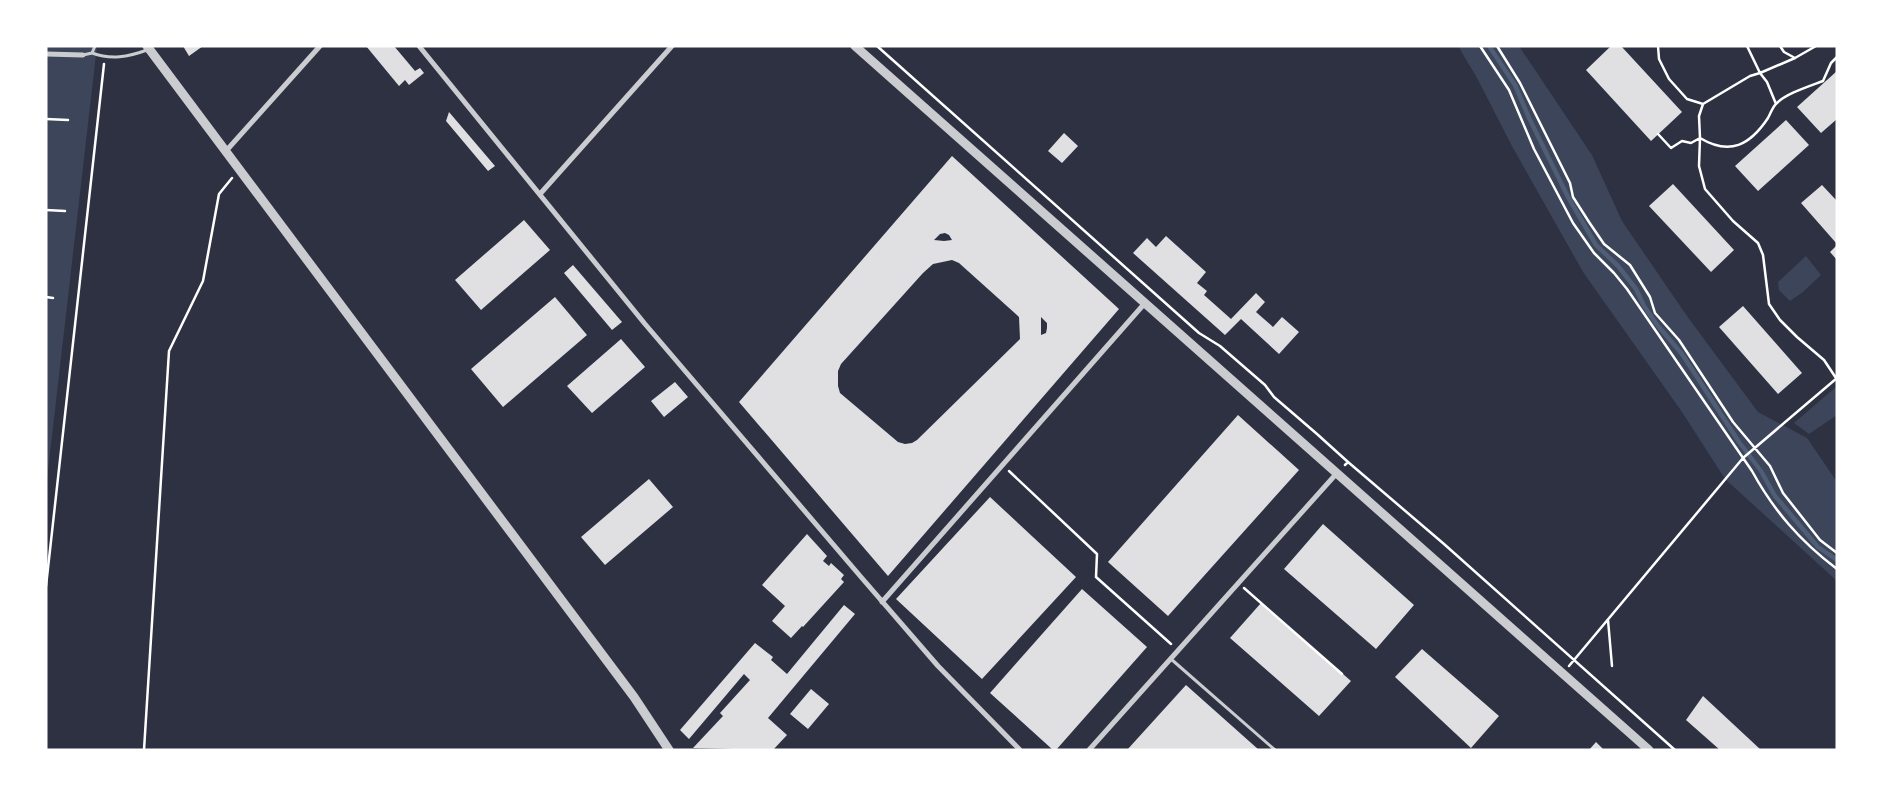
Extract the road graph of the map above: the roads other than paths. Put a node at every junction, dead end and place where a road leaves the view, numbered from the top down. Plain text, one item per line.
1 (95, 46) edge
2 (320, 46) edge
3 (419, 46) edge
4 (672, 46) edge
5 (855, 46) edge
6 (148, 48) edge
7 (92, 53) junction
8 (46, 54) edge
9 (83, 55) joint
10 (226, 151) junction
11 (540, 194) junction
12 (1145, 303) junction
13 (1337, 473) junction
14 (882, 602) junction
15 (1170, 659) junction
16 (669, 750) edge
17 (1020, 750) edge
18 (1089, 750) edge
19 (1275, 750) edge
20 (1649, 750) edge

1 - 7 lane
2 - 10 street
3 - 11 street
4 - 11 street
5 - 12 street
6 - 7 lane
6 - 10 street
7 - 9 lane
8 - 9 street
10 - 16 street
11 - 14 street
12 - 13 street
12 - 14 street
13 - 15 street
13 - 20 street
14 - 17 street
15 - 18 street
15 - 19 lane

